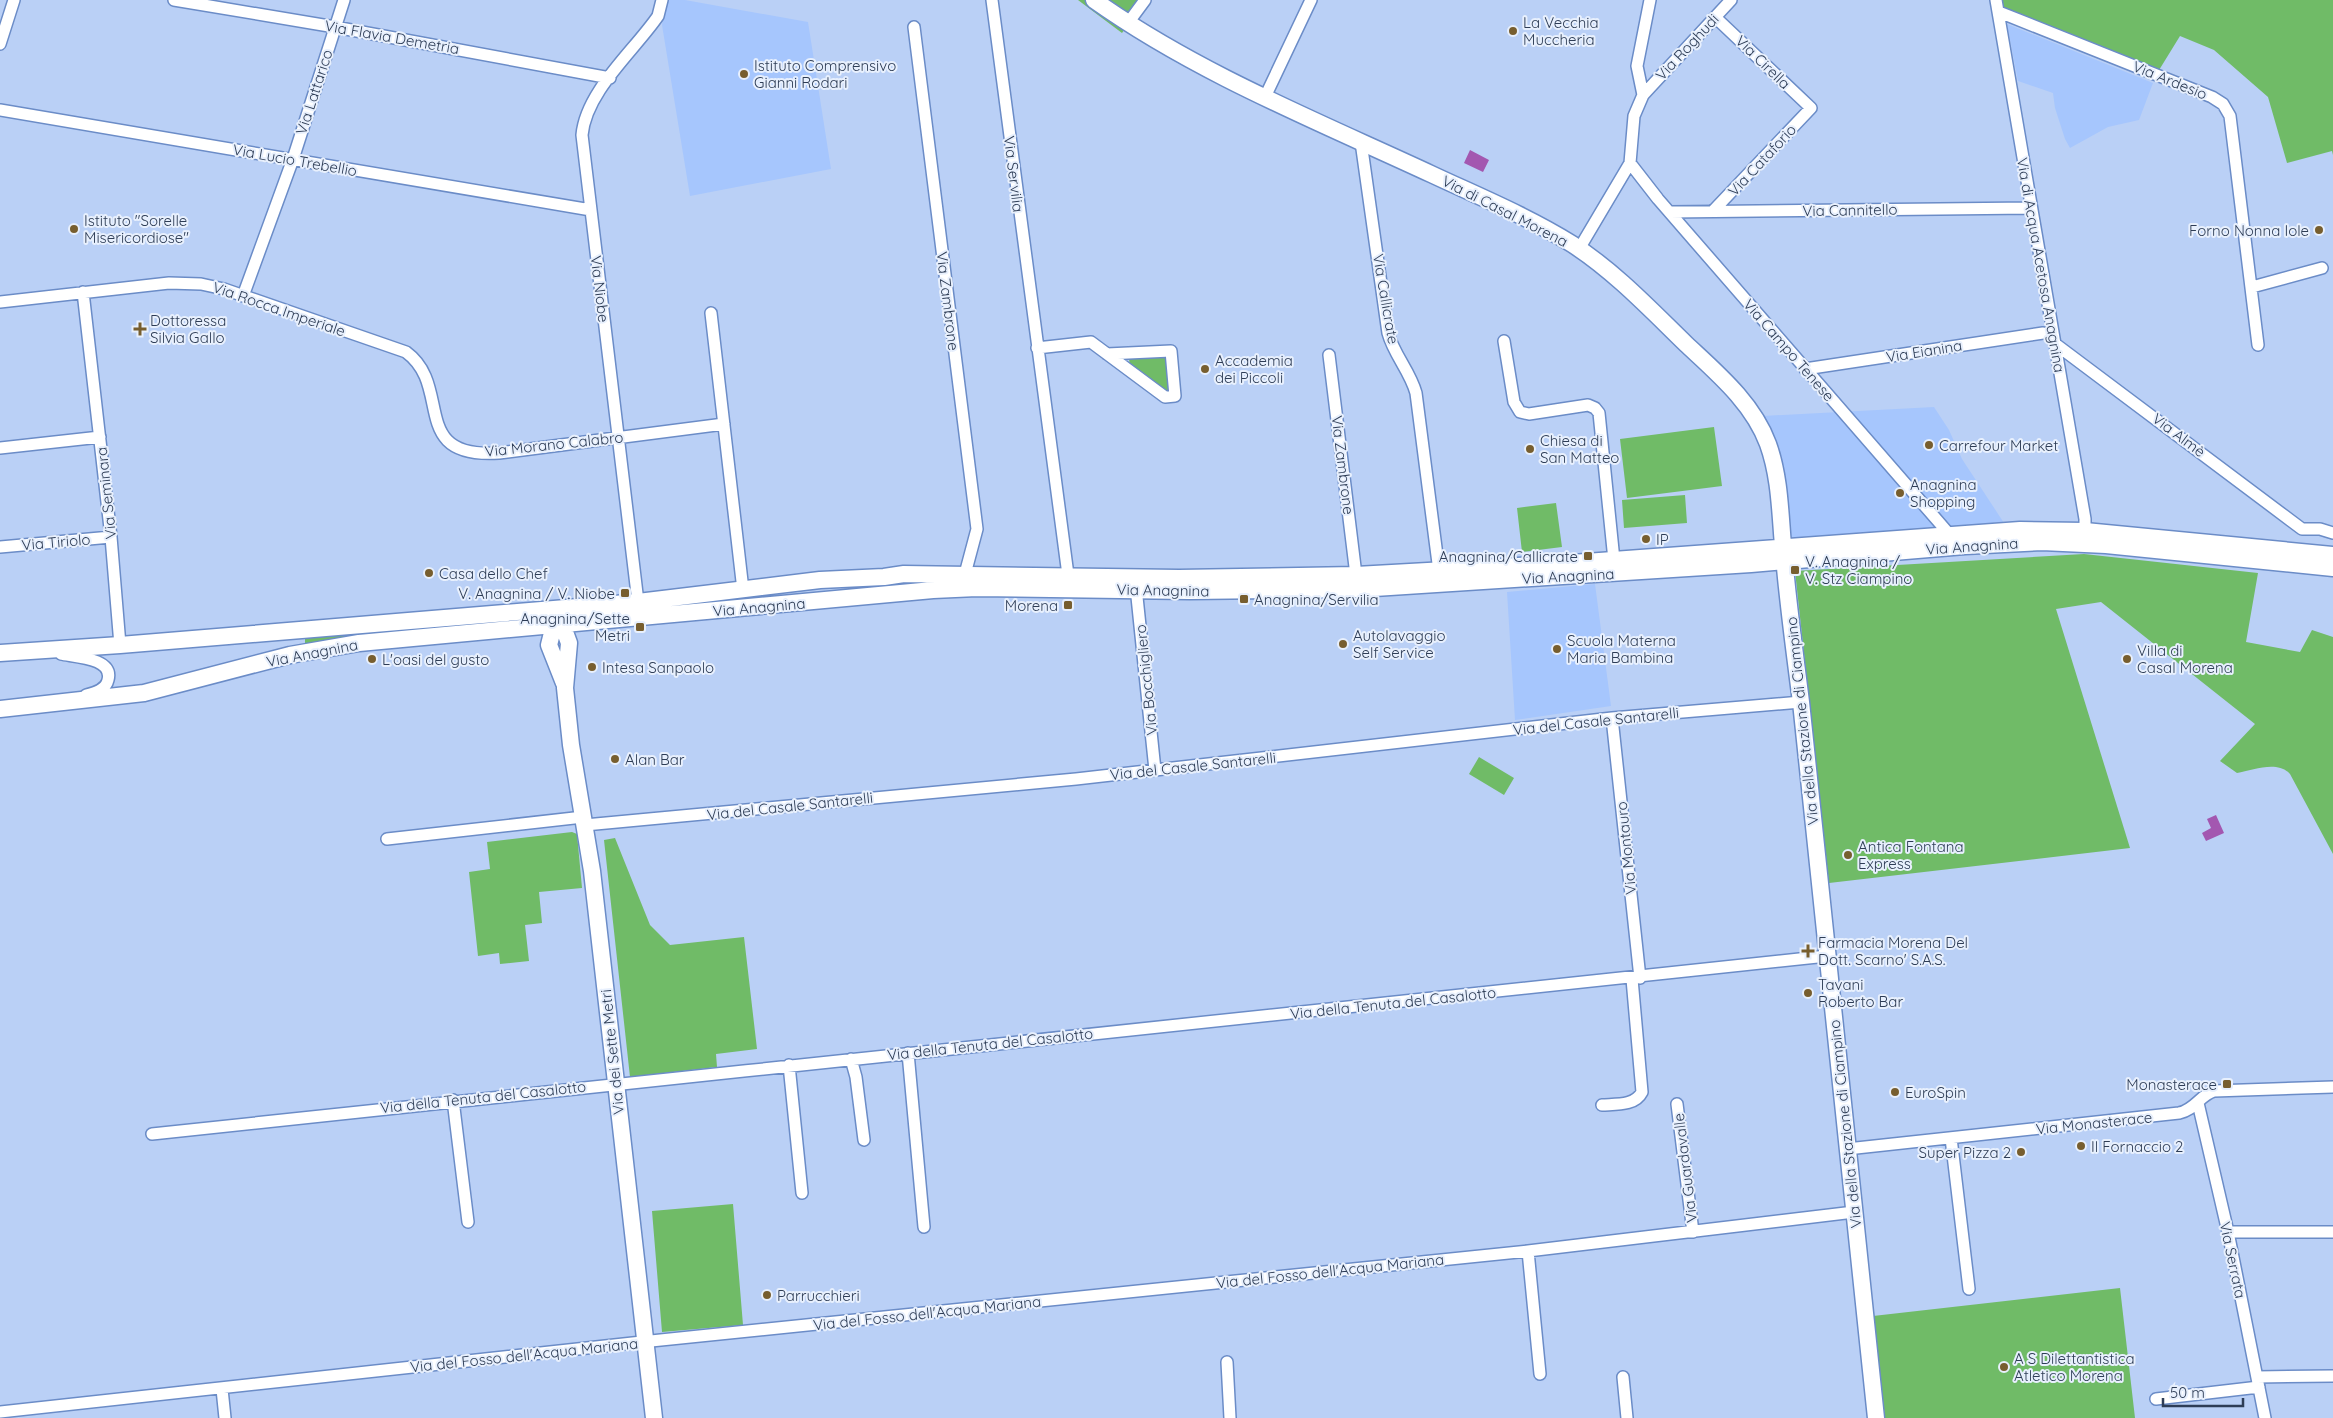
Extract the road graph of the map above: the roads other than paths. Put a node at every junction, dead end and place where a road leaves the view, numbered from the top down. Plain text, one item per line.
1 (14, 0) edge
2 (174, 0) edge
3 (344, 0) edge
4 (662, 0) edge
5 (992, 0) edge
6 (1094, 0) edge
7 (1145, 0) edge
8 (1311, 0) edge
9 (1650, 0) edge
10 (1731, 0) edge
11 (1996, 0) edge
12 (1999, 12) junction
13 (1715, 17) junction
14 (1128, 23) junction
15 (335, 27) junction
16 (914, 27) dead end
17 (0, 44) edge
18 (610, 78) junction
19 (1643, 94) junction
20 (1265, 97) junction
21 (1811, 108) joint
22 (0, 110) edge
23 (1362, 142) junction
24 (293, 159) junction
25 (1630, 163) junction
26 (2031, 208) junction
27 (590, 210) junction
28 (1713, 211) junction
29 (1670, 212) junction
30 (1579, 249) junction
31 (2322, 268) dead end
32 (2252, 287) junction
33 (83, 292) junction
34 (243, 296) junction
35 (0, 302) edge
36 (710, 313) dead end
37 (2043, 333) dead end
38 (1504, 342) dead end
39 (2054, 343) junction
40 (2258, 345) dead end
41 (1037, 348) junction
42 (1107, 354) junction
43 (1329, 355) dead end
44 (1805, 369) junction
45 (429, 384) joint
46 (724, 424) junction
47 (100, 437) junction
48 (619, 438) junction
49 (0, 448) edge
50 (1782, 517) junction
51 (2085, 531) junction
52 (2333, 533) edge
53 (1950, 535) junction
54 (111, 537) junction
55 (2072, 542) junction
56 (1821, 546) junction
57 (0, 547) edge
58 (1762, 549) junction
59 (1784, 555) junction
60 (2333, 555) edge
61 (1614, 560) junction
62 (2333, 568) edge
63 (1439, 571) junction
64 (966, 574) junction
65 (1068, 576) junction
66 (1356, 576) junction
67 (853, 578) junction
68 (743, 590) junction
69 (1134, 590) junction
70 (847, 599) junction
71 (638, 602) junction
72 (553, 617) junction
73 (120, 645) junction
74 (41, 649) junction
75 (0, 653) edge
76 (1801, 702) junction
77 (23, 707) junction
78 (0, 709) edge
79 (1612, 718) junction
80 (1155, 770) junction
81 (584, 822) junction
82 (387, 840) dead end
83 (1827, 956) junction
84 (1636, 978) junction
85 (908, 1053) junction
86 (851, 1059) junction
87 (789, 1065) junction
88 (615, 1083) junction
89 (2333, 1087) edge
90 (453, 1100) junction
91 (2198, 1103) junction
92 (1678, 1104) dead end
93 (1602, 1105) dead end
94 (152, 1134) dead end
95 (1951, 1138) junction
96 (864, 1140) dead end
97 (1847, 1149) junction
98 (802, 1193) dead end
99 (1854, 1212) junction
100 (468, 1222) dead end
101 (924, 1227) dead end
102 (1693, 1232) junction
103 (2228, 1232) junction
104 (2333, 1232) edge
105 (1528, 1251) junction
106 (1969, 1289) dead end
107 (645, 1342) junction
108 (1227, 1362) dead end
109 (1540, 1374) dead end
110 (2333, 1376) edge
111 (1623, 1377) dead end
112 (2258, 1382) junction
113 (222, 1389) junction
114 (2156, 1399) dead end
115 (0, 1412) edge
116 (225, 1418) edge
117 (654, 1418) edge
118 (1230, 1418) edge
119 (1627, 1418) edge
120 (1876, 1418) edge
121 (2265, 1418) edge

1 - 17 street
2 - 15 street, Via Flavia Demetria
3 - 15 street, Via Lattarico
4 - 18 street, Via Niobe
5 - 41 street, Via Servilia
6 - 14 main road, Via di Casal Morena
7 - 14 street
8 - 20 street
9 - 19 street, Via Roghudi
10 - 13 street, Via Roghudi
11 - 12 street, Via di Acqua Acetosa Anagnina
12 - 26 street, Via di Acqua Acetosa Anagnina
12 - 32 street, Via Ardesio
13 - 19 street, Via Roghudi
13 - 21 street, Via Cirella
14 - 20 main road, Via di Casal Morena
15 - 18 street, Via Flavia Demetria
15 - 24 street, Via Lattarico
16 - 64 street, Via Zambrone
18 - 27 street, Via Niobe
19 - 25 street, Via Roghudi
20 - 23 main road, Via di Casal Morena
21 - 28 street, Via Cataforio
22 - 24 street, Via Lucio Trebellio
23 - 30 main road, Via di Casal Morena
23 - 63 street, Via Callicrate
24 - 27 street, Via Lucio Trebellio
24 - 34 street, Via Lattarico
25 - 29 street, Via Campo Tenese
25 - 30 street, Via Roghudi
26 - 28 street, Via Cannitello
26 - 39 street, Via di Acqua Acetosa Anagnina
27 - 48 street, Via Niobe
28 - 29 street, Via Cannitello
29 - 44 street, Via Campo Tenese
30 - 50 main road, Via di Casal Morena
31 - 32 street
32 - 40 street, Via Ardesio
33 - 34 street, Via Rocca Imperiale
33 - 35 street, Via Rocca Imperiale
33 - 47 street, Via Seminara
34 - 45 street, Via Rocca Imperiale
36 - 46 street
37 - 44 street, Via Eianina
38 - 61 street
39 - 51 street, Via di Acqua Acetosa Anagnina
39 - 52 street, Via Almè
41 - 42 street
41 - 65 street, Via Servilia
42 - 42 street
43 - 66 street, Via Zambrone
44 - 53 street, Via Campo Tenese
45 - 48 street, Via Morano Calabro
46 - 48 street, Via Morano Calabro
46 - 68 street
47 - 49 street
47 - 54 street, Via Seminara
48 - 71 street, Via Niobe
50 - 56 main road
50 - 58 main road
50 - 59 main road, Via di Casal Morena
51 - 53 main road, Via Anagnina
51 - 55 street
51 - 60 main road, Via Anagnina
53 - 56 main road, Via Anagnina
54 - 57 street, Via Tiriolo
54 - 73 street, Via Seminara
55 - 59 main road, Via Anagnina
55 - 62 main road, Via Anagnina
56 - 59 main road, Via Anagnina
58 - 59 main road, Via Anagnina
58 - 61 main road, Via Anagnina
59 - 69 main road, Via Anagnina
59 - 76 main road, Via della Stazione di Ciampino
61 - 63 main road, Via Anagnina
63 - 66 main road, Via Anagnina
64 - 65 main road, Via Anagnina
64 - 67 main road, Via Anagnina
65 - 66 main road, Via Anagnina
67 - 68 main road, Via Anagnina
67 - 70 street
68 - 71 main road, Via Anagnina
69 - 70 main road, Via Anagnina
69 - 80 street, Via Bocchigliero
70 - 72 main road, Via Anagnina
71 - 72 main road, Via Anagnina
72 - 73 main road, Via Anagnina
72 - 77 main road, Via Anagnina
72 - 81 main road, Via dei Sette Metri
73 - 74 main road, Via Anagnina
74 - 75 main road, Via Anagnina
74 - 77 street
76 - 79 street, Via del Casale Santarelli
76 - 83 main road, Via della Stazione di Ciampino
77 - 78 main road, Via Anagnina
79 - 80 street, Via del Casale Santarelli
79 - 84 street, Via Montauro
80 - 81 street, Via del Casale Santarelli
81 - 82 street, Via del Casale Santarelli
81 - 88 main road, Via dei Sette Metri
83 - 84 street, Via della Tenuta del Casalotto
83 - 97 main road, Via della Stazione di Ciampino
84 - 85 street, Via della Tenuta del Casalotto
84 - 93 street, Via Montauro
85 - 86 street, Via della Tenuta del Casalotto
85 - 101 street
86 - 87 street, Via della Tenuta del Casalotto
86 - 96 street
87 - 88 street, Via della Tenuta del Casalotto
87 - 98 street
88 - 90 street, Via della Tenuta del Casalotto
88 - 107 main road, Via dei Sette Metri
89 - 91 street, Via Monasterace
90 - 94 street, Via della Tenuta del Casalotto
90 - 100 street
91 - 95 street, Via Monasterace
91 - 103 street, Via Serrata
92 - 102 street, Via Guardavalle
95 - 97 street, Via Monasterace
95 - 106 street
97 - 99 main road, Via della Stazione di Ciampino
99 - 102 street, Via del Fosso dell'Acqua Mariana
99 - 120 main road, Via della Stazione di Ciampino
102 - 105 street, Via del Fosso dell'Acqua Mariana
103 - 104 street
103 - 112 street, Via Serrata
105 - 107 street, Via del Fosso dell'Acqua Mariana
105 - 109 street
107 - 113 street, Via del Fosso dell'Acqua Mariana
107 - 117 main road, Via dei Sette Metri
108 - 118 street
110 - 112 street
111 - 119 street
112 - 114 street
112 - 121 street, Via Serrata
113 - 115 street, Via del Fosso dell'Acqua Mariana
113 - 116 street

